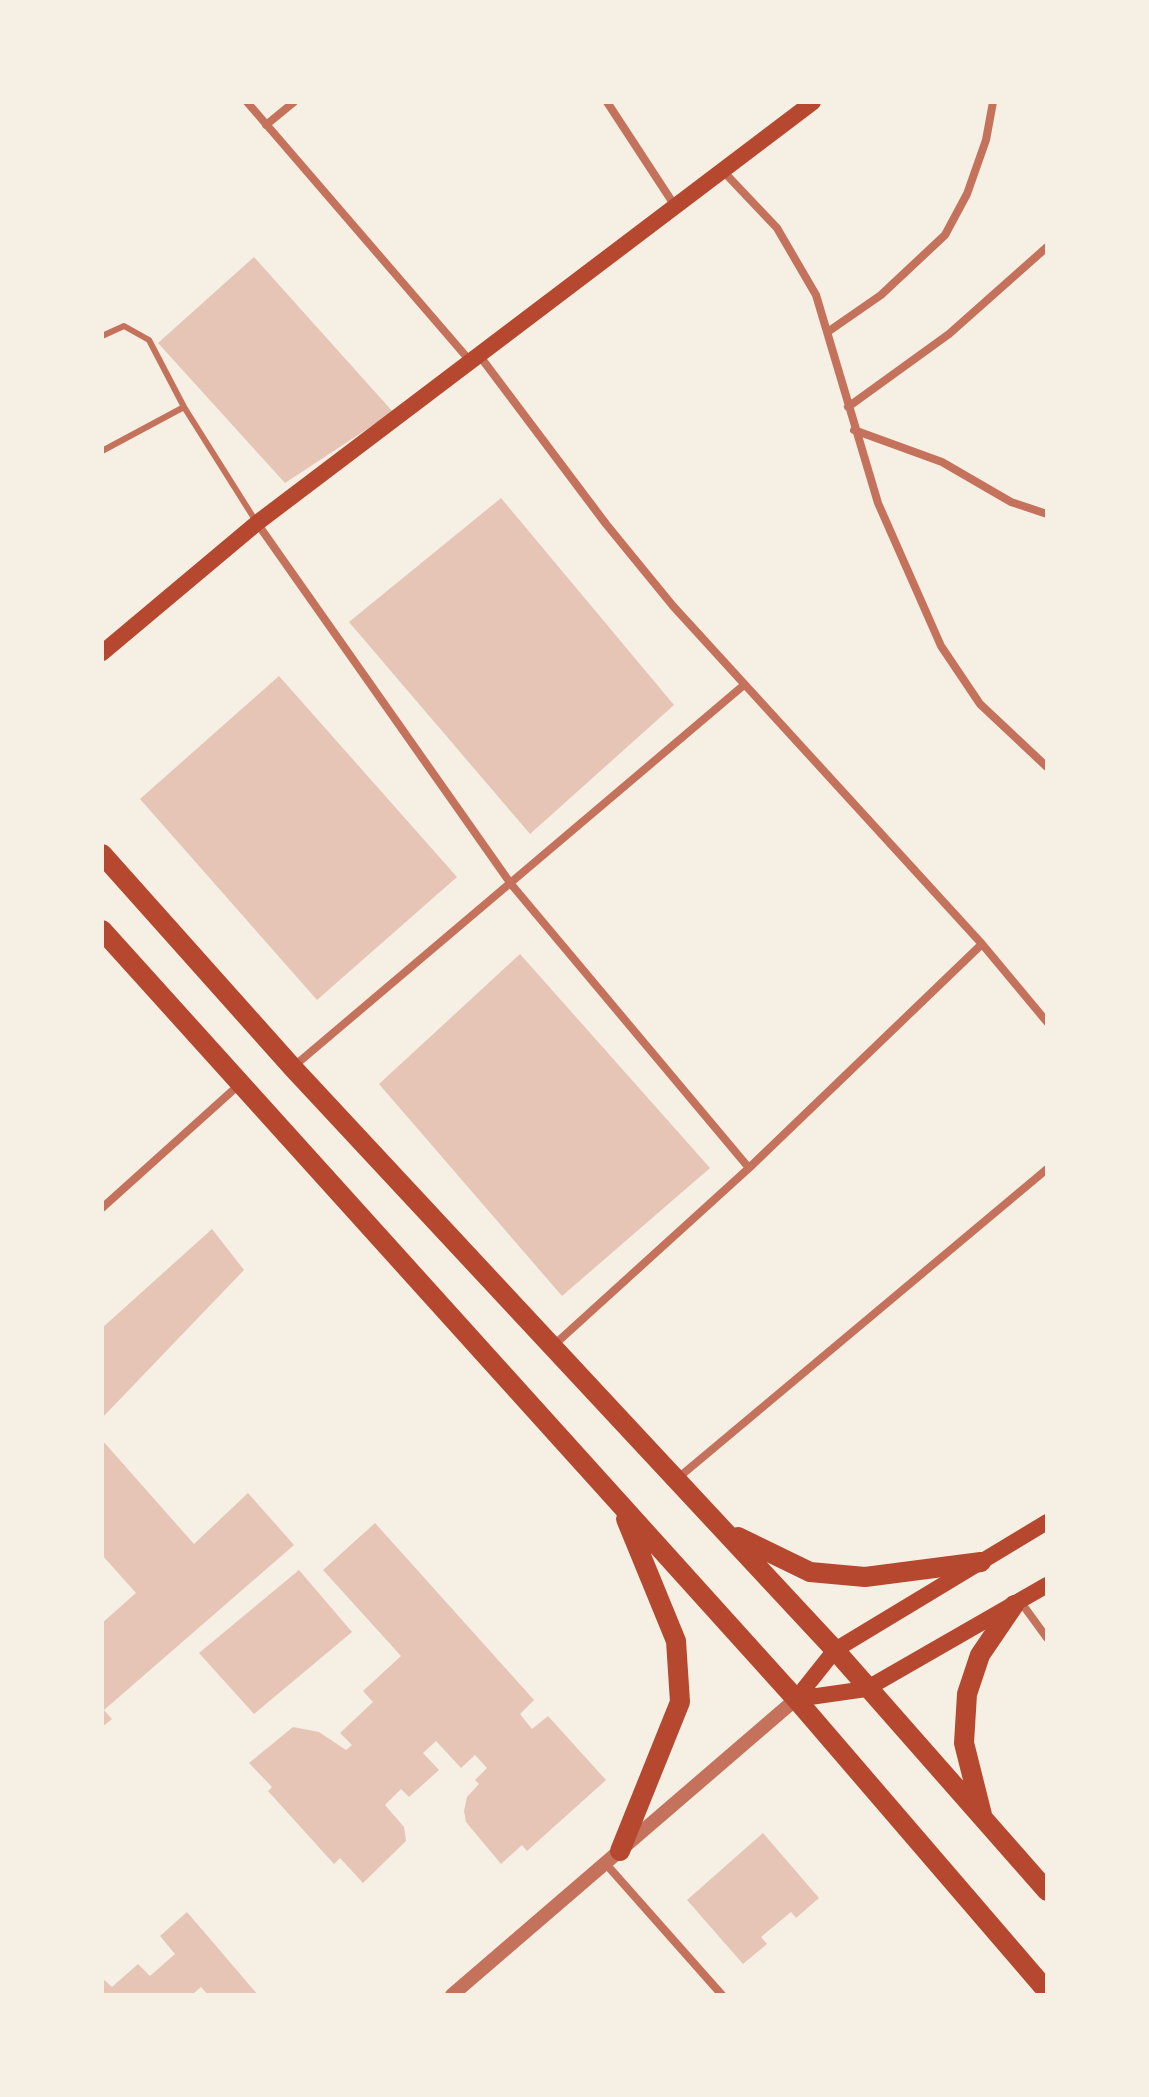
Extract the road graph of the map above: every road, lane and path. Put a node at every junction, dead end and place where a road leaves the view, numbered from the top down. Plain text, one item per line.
1 (247, 102) edge
2 (294, 102) edge
3 (607, 102) edge
4 (813, 102) edge
5 (993, 102) edge
6 (266, 125) junction
7 (722, 170) junction
8 (675, 206) junction
9 (1047, 247) edge
10 (829, 331) junction
11 (102, 336) edge
12 (475, 358) junction
13 (184, 407) junction
14 (848, 407) junction
15 (854, 430) junction
16 (102, 451) edge
17 (1047, 514) edge
18 (257, 523) junction
19 (102, 653) edge
20 (744, 685) junction
21 (1047, 767) edge
22 (102, 854) edge
23 (511, 884) junction
24 (102, 930) edge
25 (982, 944) junction
26 (1047, 1021) edge
27 (293, 1068) junction
28 (241, 1083) junction
29 (749, 1168) junction
30 (1047, 1169) edge
31 (102, 1208) edge
32 (554, 1345) junction
33 (678, 1478) junction
34 (620, 1504) junction
35 (1047, 1522) edge
36 (726, 1531) junction
37 (981, 1562) junction
38 (1047, 1585) edge
39 (1017, 1603) junction
40 (1047, 1638) edge
41 (835, 1650) junction
42 (866, 1689) junction
43 (796, 1699) junction
44 (983, 1819) junction
45 (613, 1857) junction
46 (1047, 1891) edge
47 (1047, 1991) edge
48 (452, 1995) edge
49 (722, 1995) edge

1 - 6 street
2 - 6 street
3 - 8 street
4 - 7 main road
5 - 10 street
6 - 12 street
7 - 8 main road
7 - 10 street
8 - 12 main road
9 - 14 street
10 - 14 street
11 - 13 lane
12 - 18 main road
12 - 20 street
13 - 16 lane
13 - 18 lane
14 - 15 street
15 - 17 street
15 - 21 street
18 - 19 main road
18 - 23 street
20 - 23 street
20 - 25 street
22 - 27 main road
23 - 27 street
23 - 29 street
24 - 28 main road
25 - 26 street
25 - 29 street
27 - 32 main road
28 - 31 street
28 - 34 main road
29 - 32 street
30 - 33 street
32 - 33 main road
33 - 36 main road
34 - 43 main road
34 - 45 main road
35 - 37 main road
36 - 37 main road
36 - 41 main road
37 - 41 main road
38 - 39 main road
39 - 40 street
39 - 42 main road
39 - 44 main road
41 - 42 main road
41 - 43 main road
42 - 43 main road
42 - 44 main road
43 - 45 street
43 - 47 main road
44 - 46 main road
45 - 48 street
45 - 49 street

